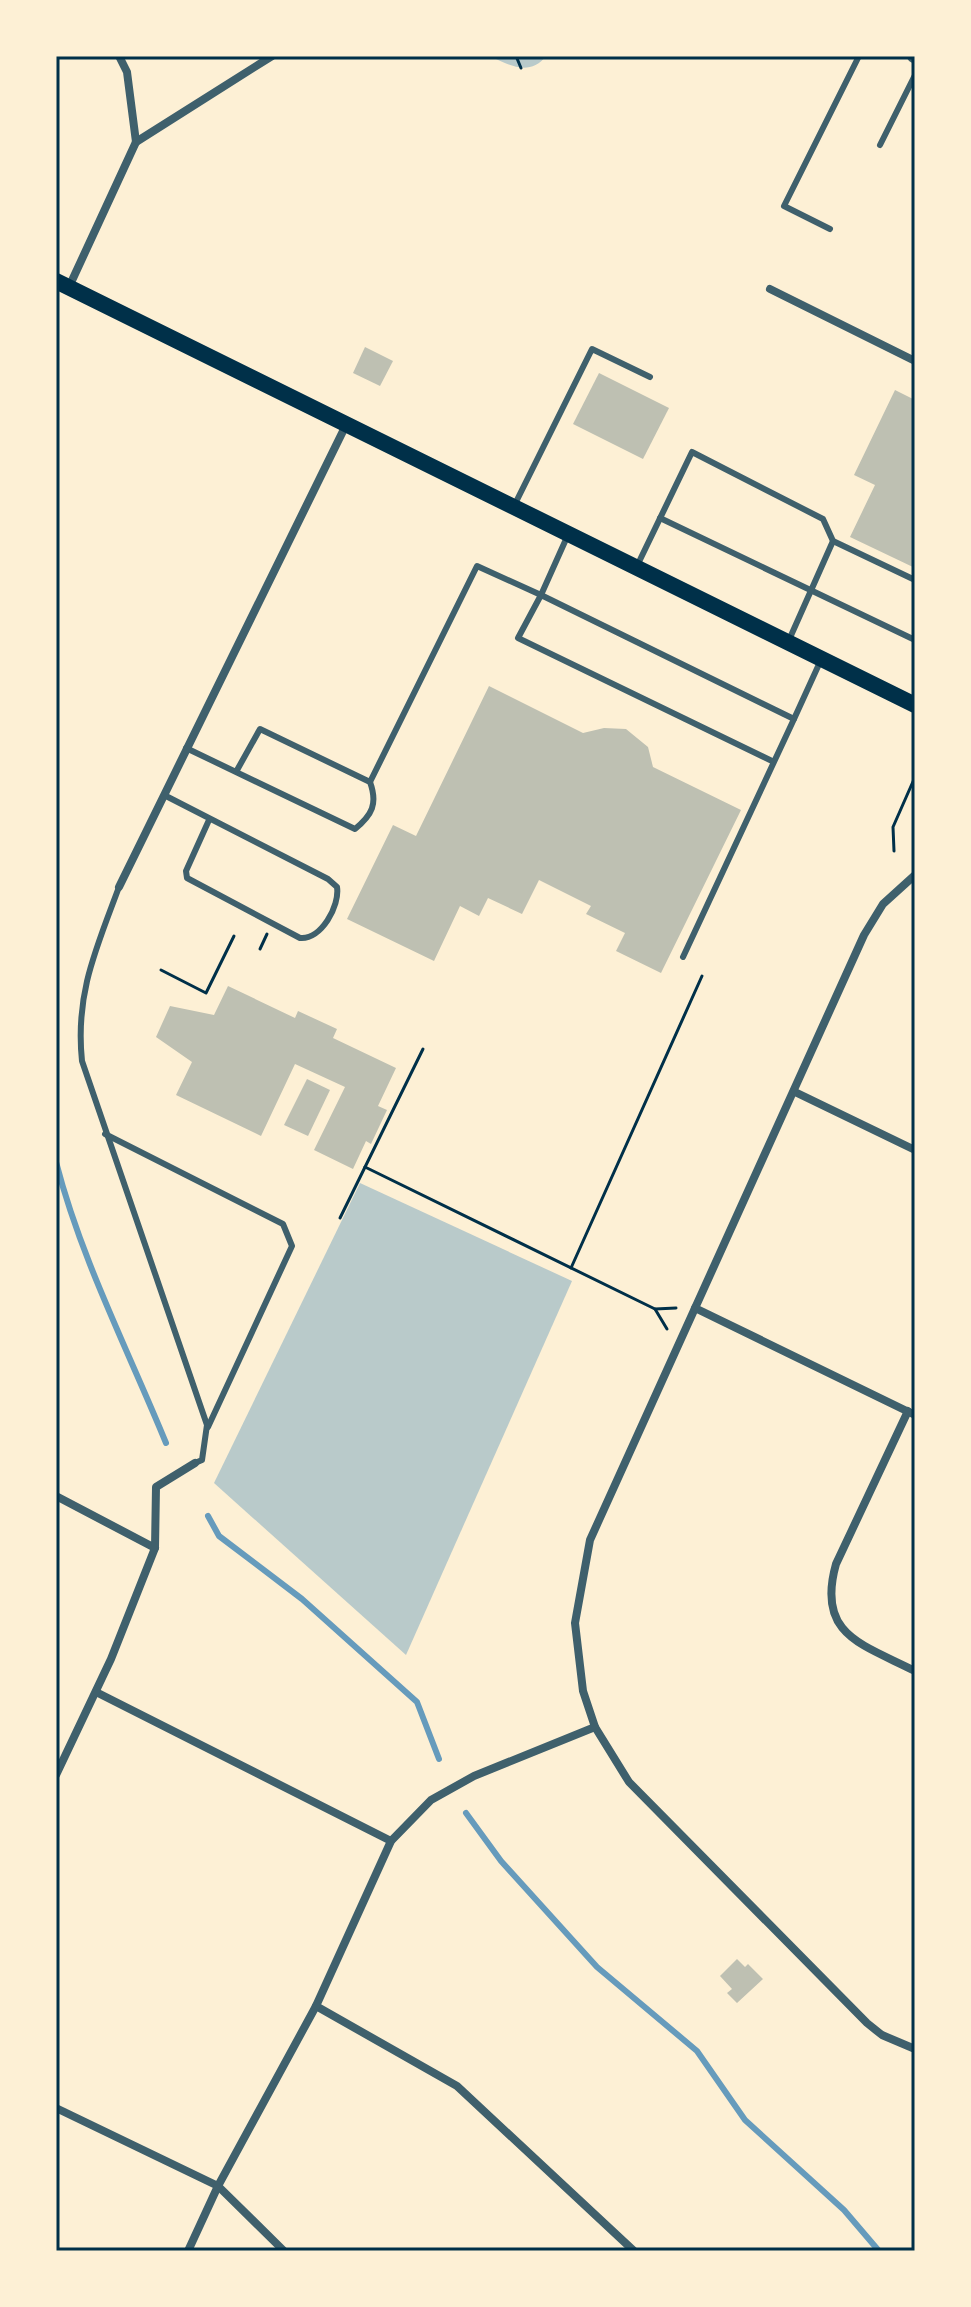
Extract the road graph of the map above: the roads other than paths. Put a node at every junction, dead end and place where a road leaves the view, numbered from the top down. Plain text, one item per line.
1 (119, 56) edge
2 (272, 56) edge
3 (859, 56) edge
4 (915, 75) edge
5 (136, 142) junction
6 (880, 145) dead end
7 (830, 229) dead end
8 (63, 284) edge
9 (770, 289) dead end
10 (915, 361) edge
11 (650, 377) dead end
12 (347, 424) junction
13 (514, 506) junction
14 (660, 518) junction
15 (569, 533) junction
16 (833, 541) junction
17 (637, 567) junction
18 (915, 580) edge
19 (810, 590) junction
20 (541, 595) junction
21 (915, 640) edge
22 (788, 642) junction
23 (822, 659) junction
24 (915, 705) edge
25 (794, 719) junction
26 (186, 748) junction
27 (772, 761) junction
28 (236, 772) junction
29 (370, 782) junction
30 (164, 795) junction
31 (209, 820) junction
32 (913, 878) edge
33 (119, 887) joint
34 (683, 957) dead end
35 (795, 1092) junction
36 (105, 1134) junction
37 (915, 1150) edge
38 (695, 1308) junction
39 (912, 1413) edge
40 (207, 1428) junction
41 (195, 1463) joint
42 (56, 1496) edge
43 (155, 1548) junction
44 (915, 1671) edge
45 (96, 1692) junction
46 (595, 1727) junction
47 (57, 1772) edge
48 (391, 1841) junction
49 (316, 2006) junction
50 (915, 2049) edge
51 (56, 2108) edge
52 (218, 2186) junction
53 (188, 2251) edge
54 (284, 2251) edge
55 (634, 2251) edge

1 - 5 street
2 - 5 street
3 - 7 lane
4 - 6 lane
5 - 8 street
8 - 12 main road
9 - 10 street
11 - 13 lane
12 - 13 main road
12 - 26 street
13 - 15 main road
14 - 16 lane
14 - 17 lane
14 - 19 lane
15 - 17 main road
15 - 20 lane
16 - 18 lane
16 - 19 lane
17 - 22 main road
19 - 21 lane
19 - 22 lane
20 - 25 lane
20 - 27 lane
20 - 29 lane
22 - 23 main road
23 - 24 main road
23 - 25 lane
25 - 27 lane
26 - 28 lane
26 - 30 street
27 - 34 lane
28 - 29 lane
28 - 29 lane
30 - 31 lane
30 - 33 street
31 - 31 lane
32 - 35 street
33 - 36 lane
35 - 37 street
35 - 38 street
36 - 40 lane
36 - 40 lane
38 - 39 street
38 - 46 street
39 - 44 street
40 - 41 lane
41 - 43 street
42 - 43 street
43 - 45 street
45 - 47 street
45 - 48 street
46 - 48 street
46 - 50 street
48 - 49 street
49 - 52 street
49 - 55 street
51 - 52 street
52 - 53 street
52 - 54 street

